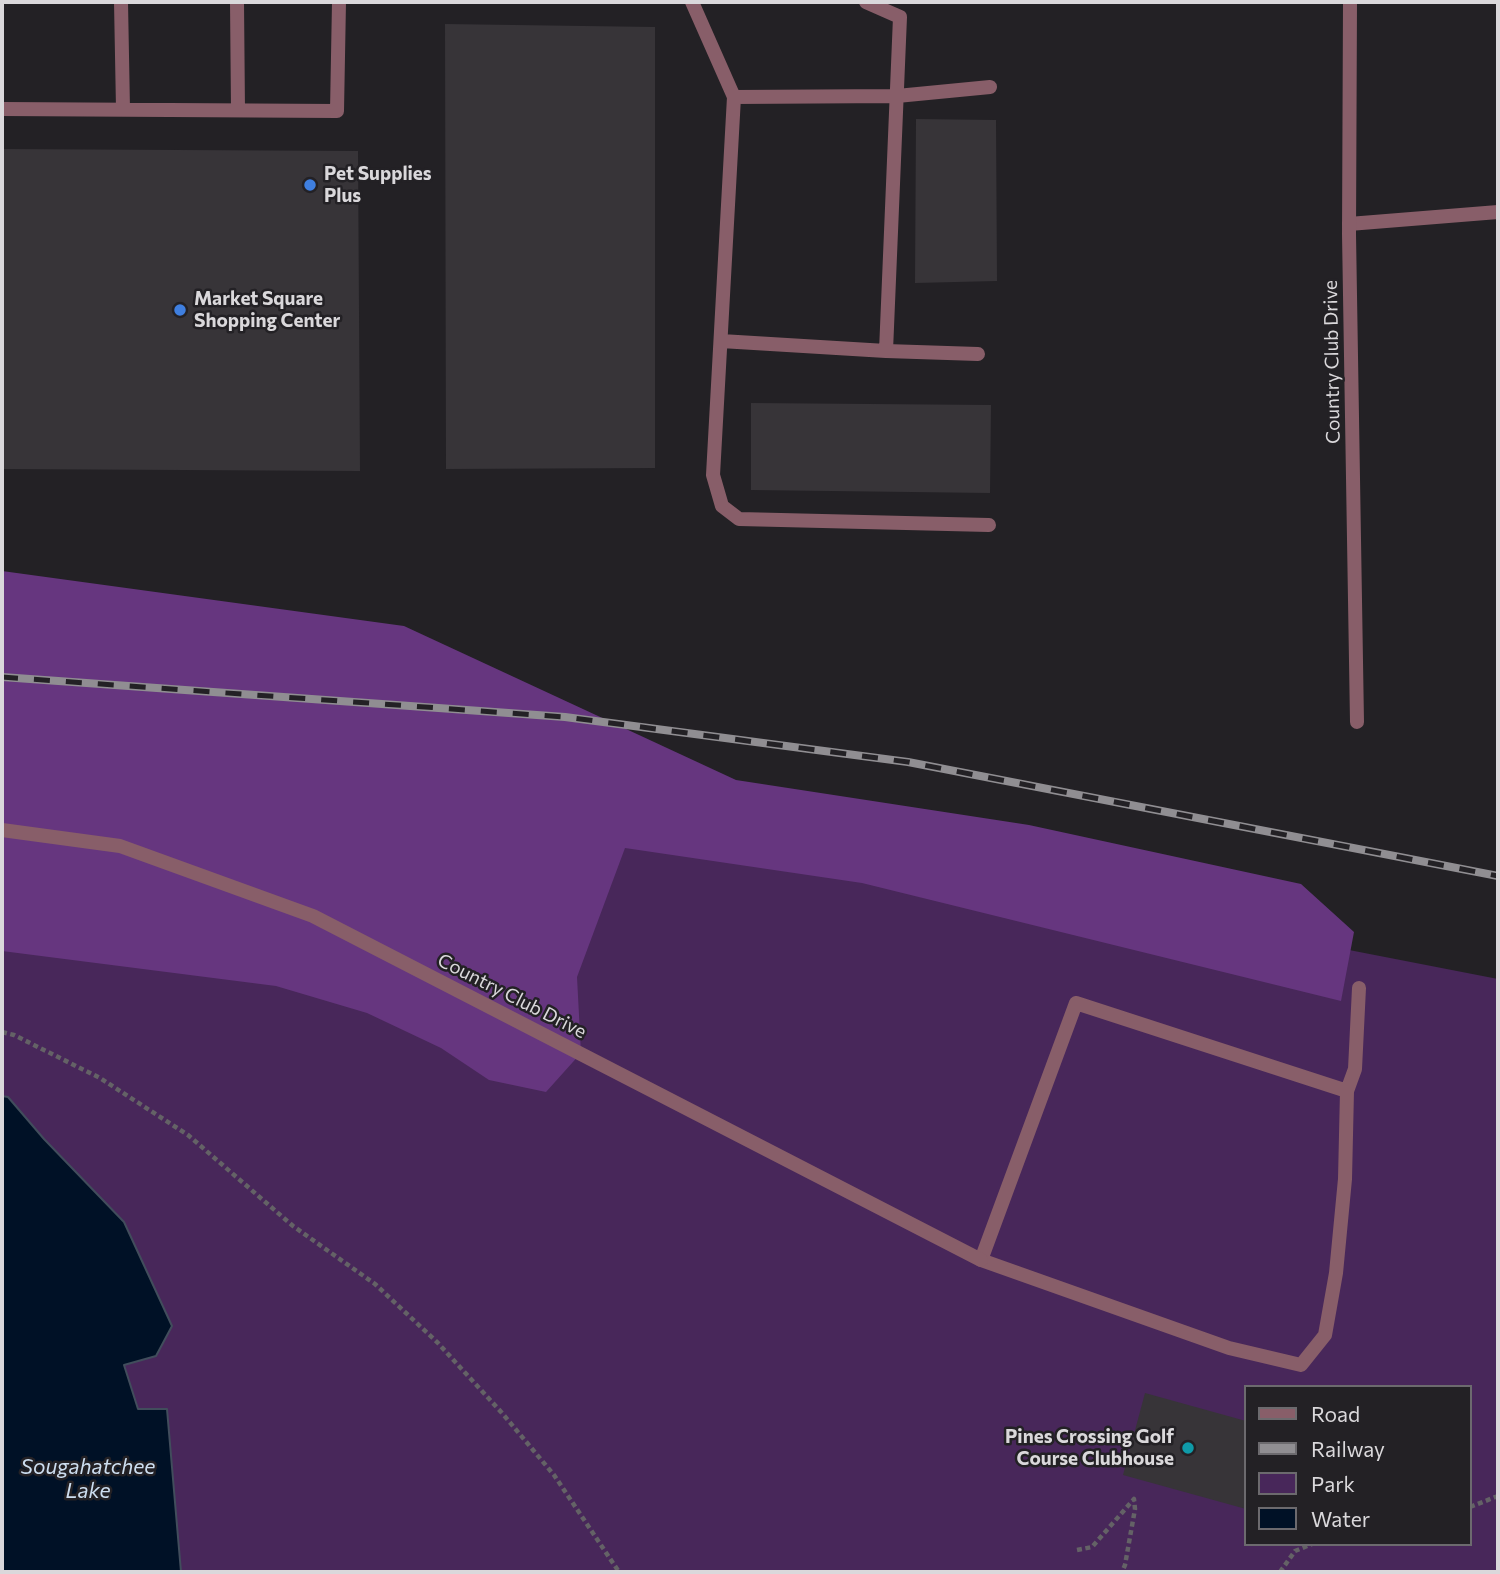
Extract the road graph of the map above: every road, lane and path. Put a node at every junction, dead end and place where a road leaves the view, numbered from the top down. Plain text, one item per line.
1 (121, 2) edge
2 (237, 2) edge
3 (339, 2) edge
4 (692, 2) edge
5 (866, 2) edge
6 (1350, 2) edge
7 (990, 87) dead end
8 (897, 96) junction
9 (734, 97) junction
10 (2, 109) edge
11 (123, 109) junction
12 (238, 110) junction
13 (1498, 212) edge
14 (1349, 223) junction
15 (721, 341) junction
16 (886, 351) junction
17 (978, 354) dead end
18 (989, 525) dead end
19 (1357, 722) dead end
20 (2, 830) edge
21 (1359, 988) dead end
22 (2, 1032) edge
23 (1347, 1091) junction
24 (981, 1260) junction
25 (1498, 1496) edge
26 (1472, 1506) edge
27 (1306, 1546) edge
28 (1077, 1550) dead end
29 (619, 1572) edge
30 (1122, 1572) edge
31 (1280, 1572) edge

1 - 11 street
2 - 12 street
3 - 12 street
4 - 9 street
5 - 8 street
6 - 14 street, Country Club Drive
7 - 8 street
8 - 9 street
8 - 16 street
9 - 15 street
10 - 11 street
11 - 12 street
13 - 14 street
14 - 19 street, Country Club Drive
15 - 16 street
15 - 18 street
16 - 17 street
20 - 24 street, Country Club Drive
21 - 23 street
22 - 29 path
23 - 24 street
23 - 24 street, Country Club Drive
25 - 26 path
27 - 31 path
28 - 30 path

